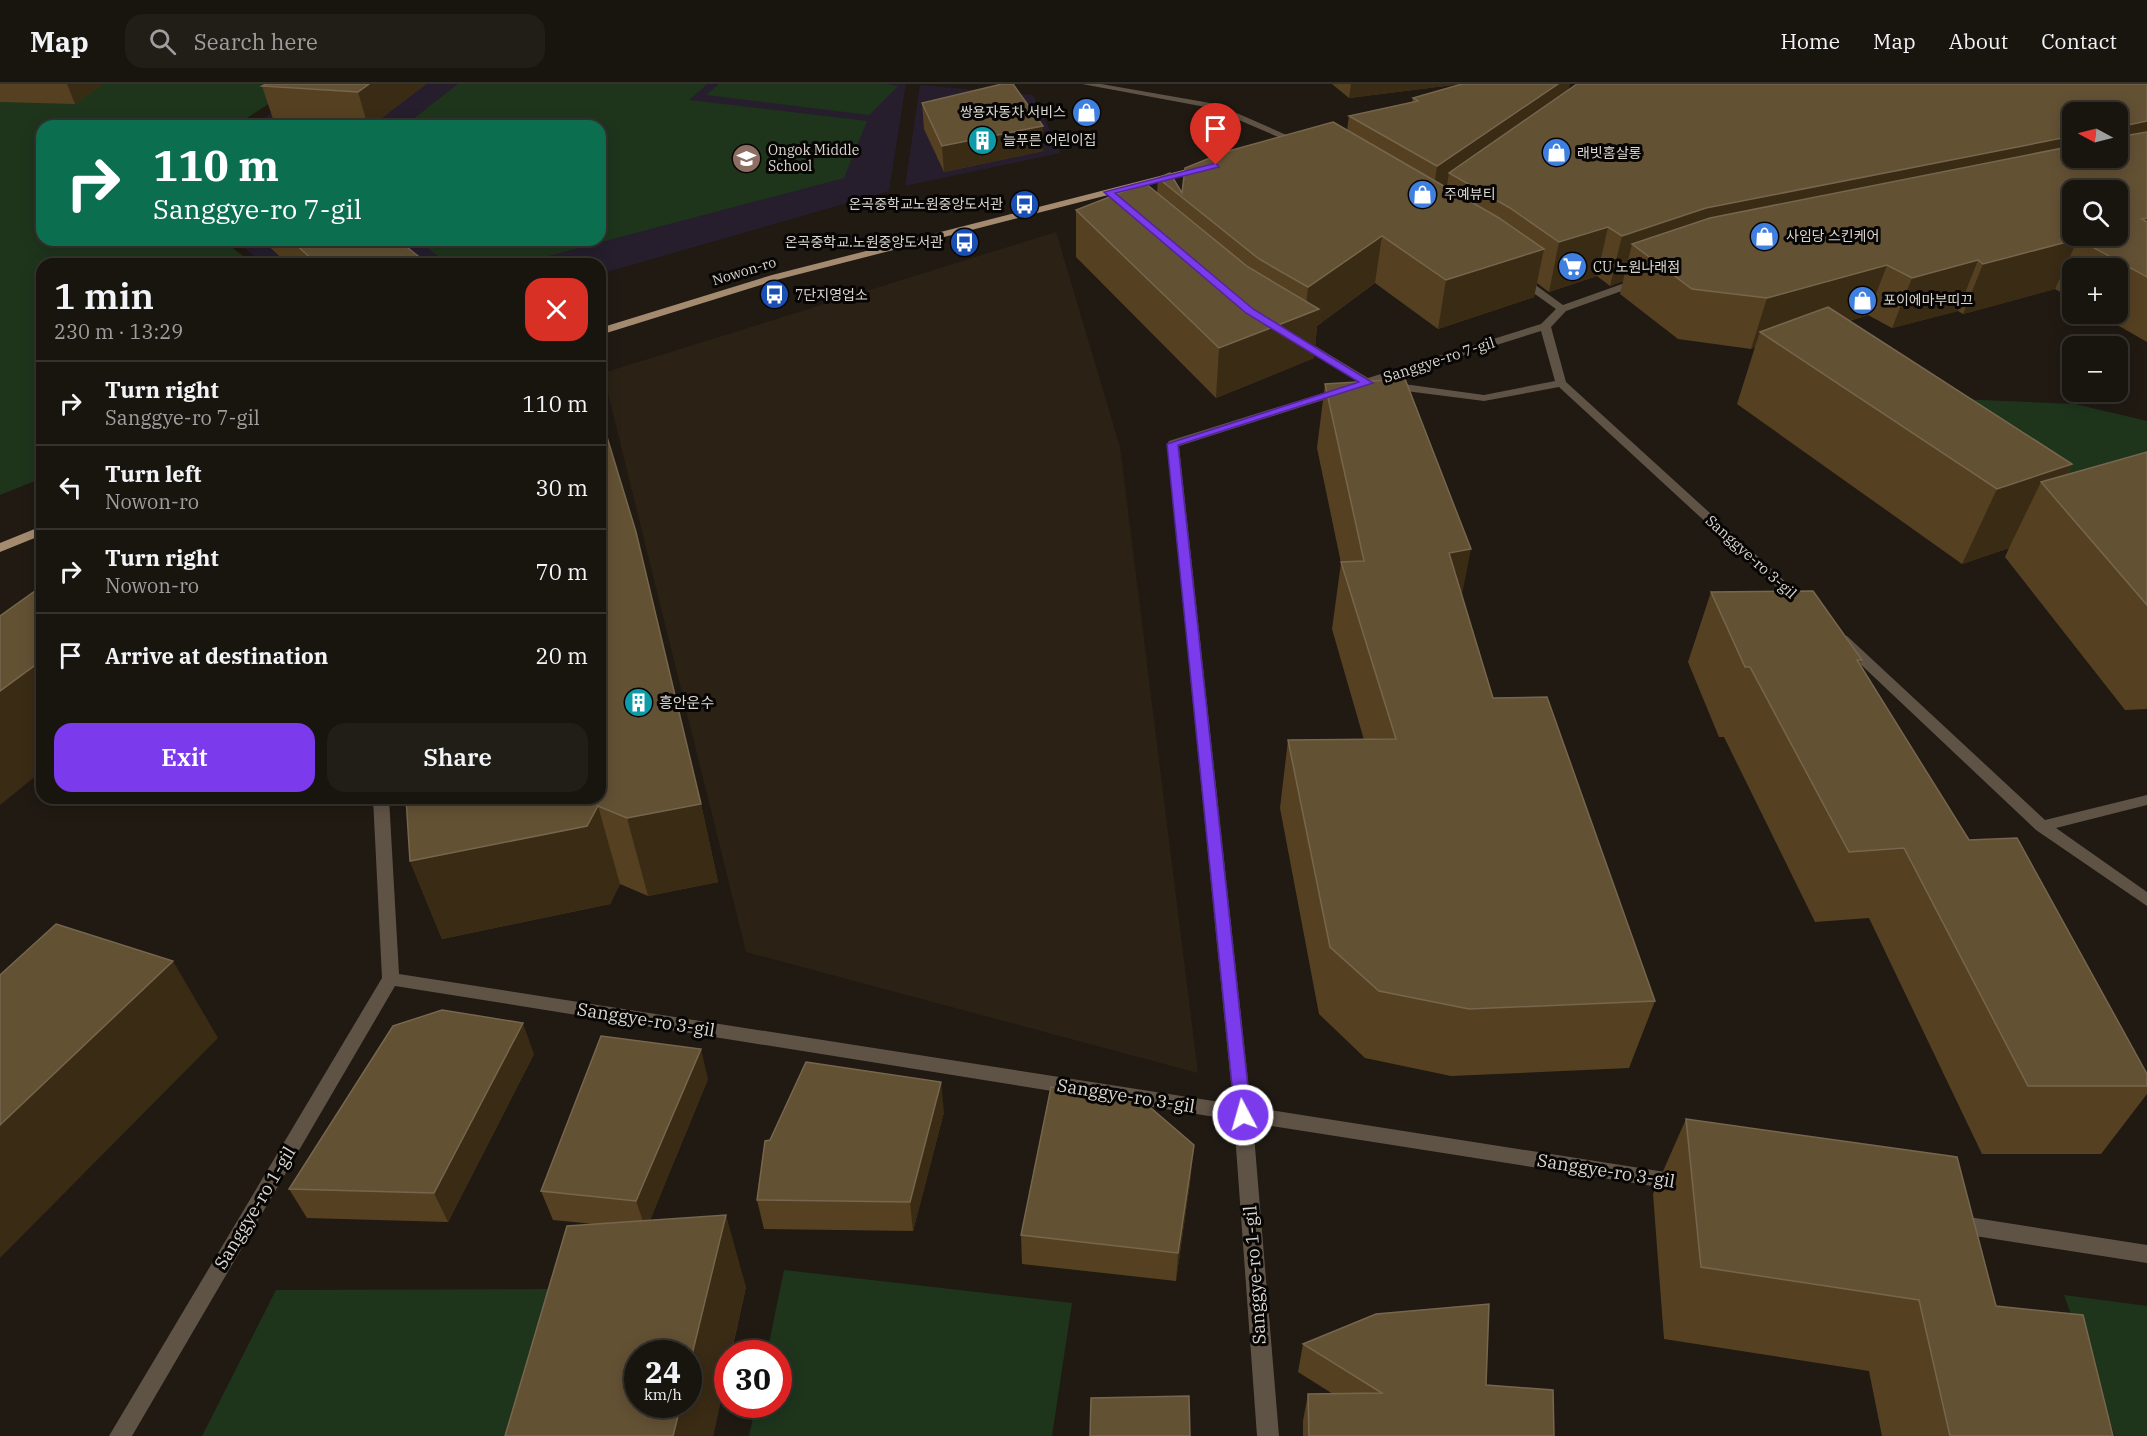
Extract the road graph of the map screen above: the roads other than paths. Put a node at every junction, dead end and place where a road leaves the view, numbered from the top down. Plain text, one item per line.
1 (1086, 84) edge
2 (1302, 144) junction
3 (1312, 145) edge
4 (1279, 149) edge
5 (1211, 167) edge
6 (1514, 274) edge
7 (1649, 278) edge
8 (1562, 309) junction
9 (1545, 326) junction
10 (606, 330) edge
11 (1289, 335) edge
12 (1368, 383) junction
13 (1561, 383) junction
14 (36, 533) edge
15 (0, 548) edge
16 (1811, 612) edge
17 (1829, 627) edge
18 (2147, 800) edge
19 (381, 804) edge
20 (2042, 826) junction
21 (2147, 900) edge
22 (391, 979) junction
23 (1243, 1115) junction
24 (1697, 1185) edge
25 (1940, 1222) edge
26 (2147, 1254) edge
27 (120, 1436) edge
28 (1268, 1436) edge

1 - 2 street
2 - 3 street
2 - 4 main road
5 - 10 main road, Nowon-ro
6 - 8 street
7 - 8 street, Sanggye-ro 7-gil
8 - 9 street, Sanggye-ro 7-gil
9 - 12 street, Sanggye-ro 7-gil
9 - 13 street
11 - 12 street
12 - 13 street
12 - 23 street, Sanggye-ro 7-gil
13 - 16 street, Sanggye-ro 3-gil
14 - 15 main road
17 - 20 street
18 - 20 street
19 - 22 street
20 - 21 street
22 - 23 street, Sanggye-ro 3-gil
22 - 27 street, Sanggye-ro 1-gil
23 - 24 street, Sanggye-ro 3-gil
23 - 28 street, Sanggye-ro 1-gil
25 - 26 street

